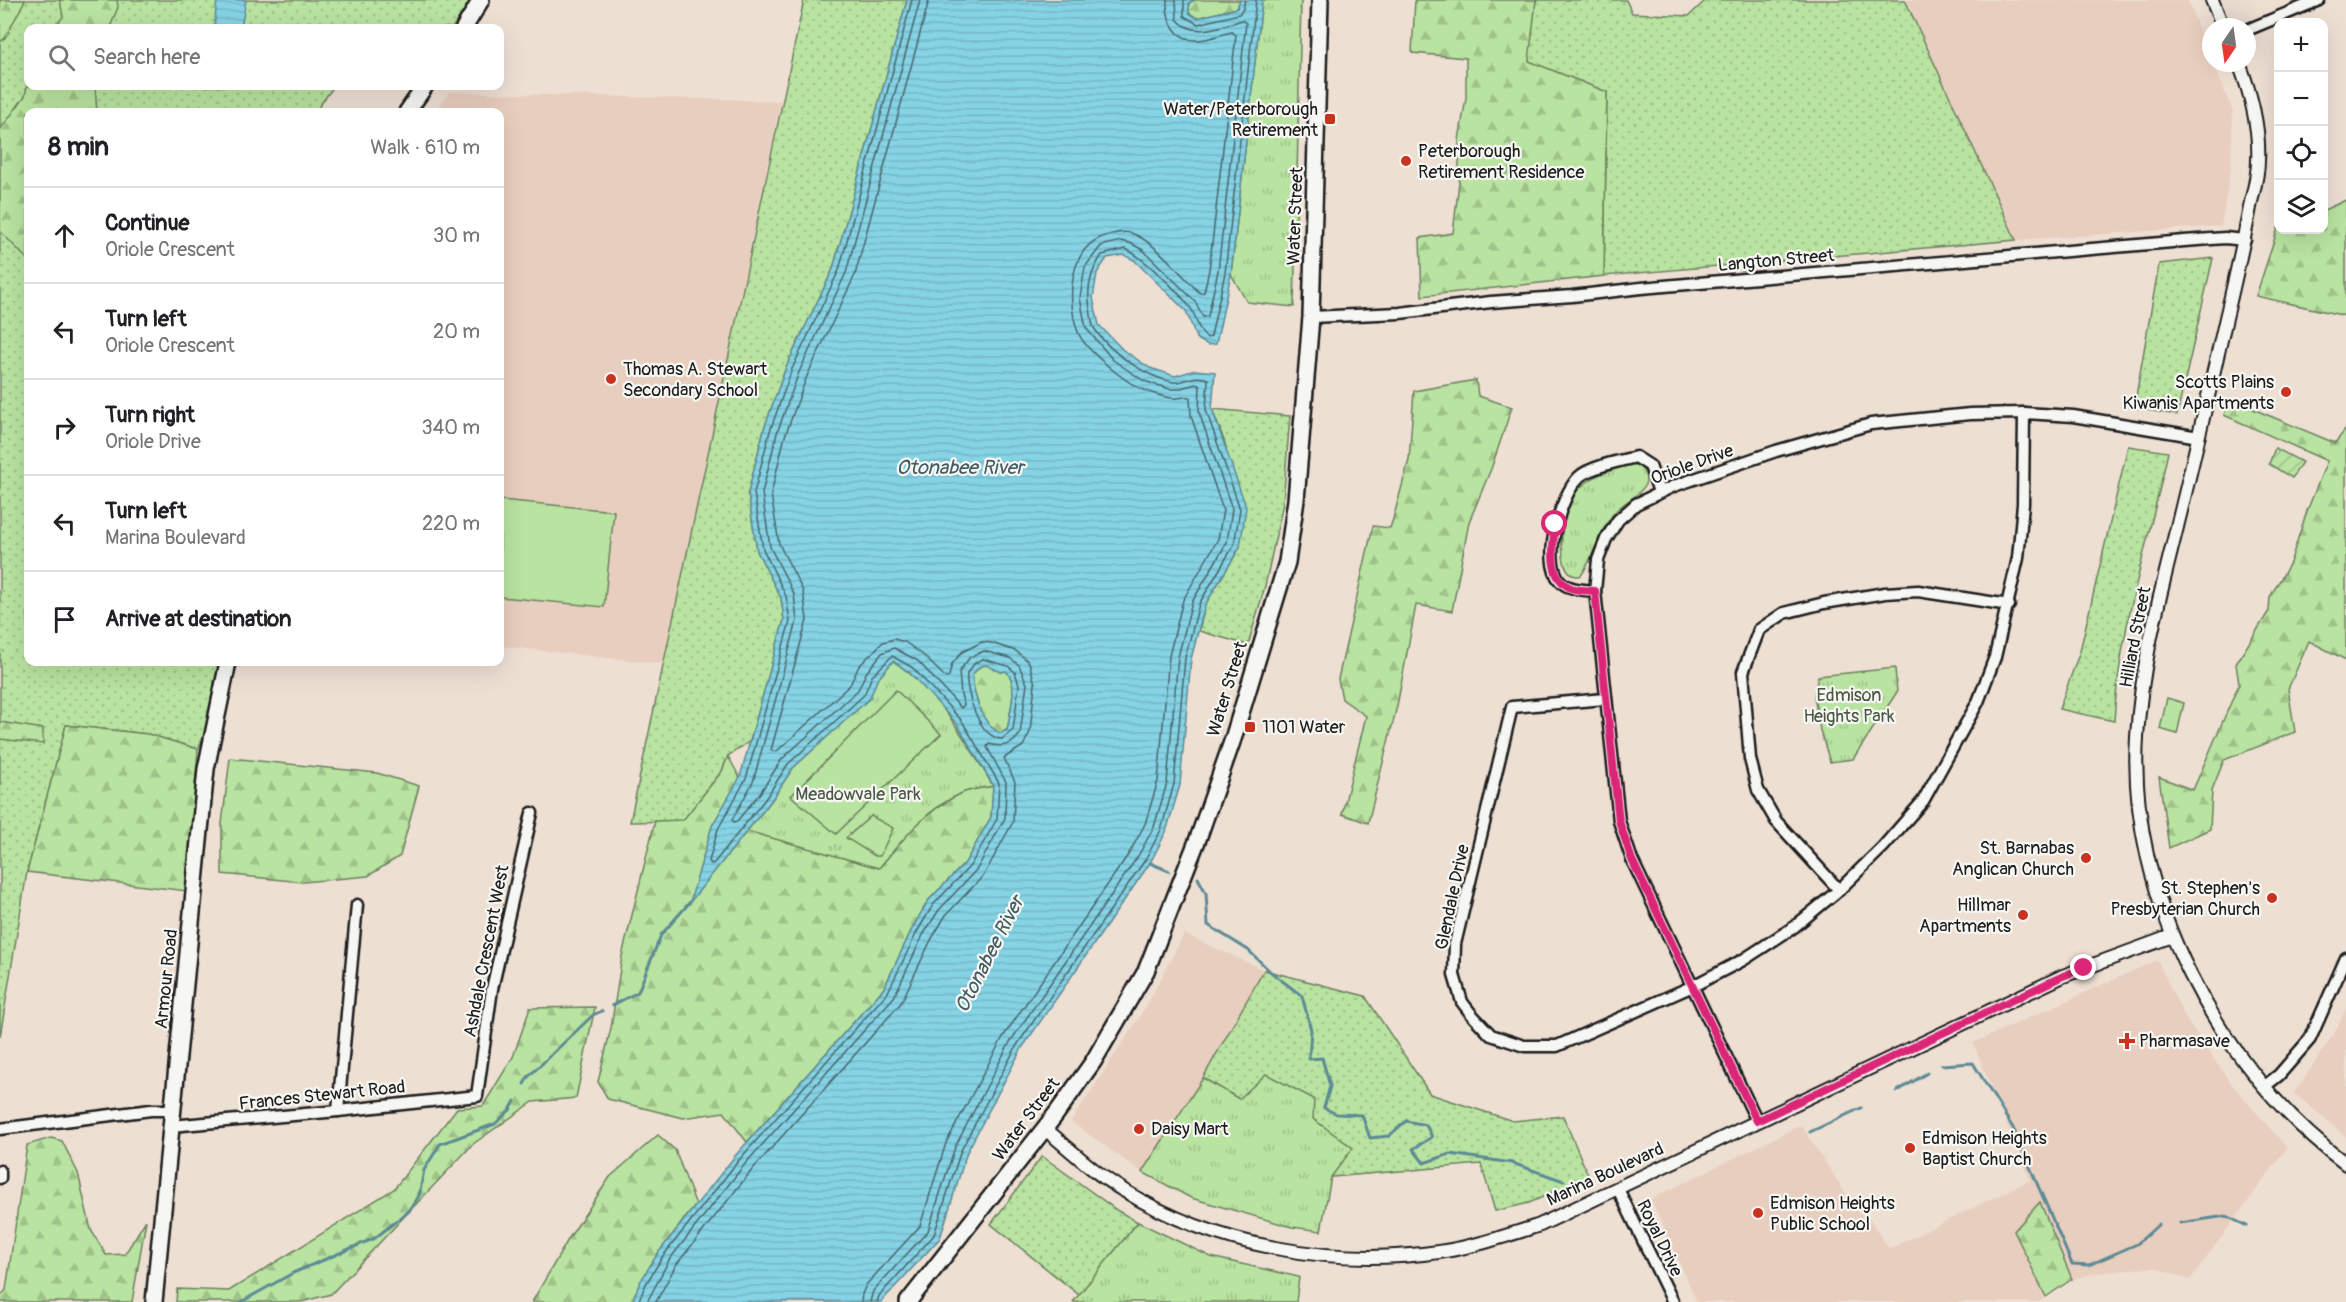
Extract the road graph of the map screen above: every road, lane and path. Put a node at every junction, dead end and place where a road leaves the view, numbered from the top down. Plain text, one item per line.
1 (481, 0) edge
2 (1320, 0) edge
3 (2212, 0) edge
4 (2319, 0) edge
5 (2219, 18) edge
6 (466, 24) edge
7 (2256, 26) edge
8 (2242, 72) edge
9 (422, 90) edge
10 (410, 108) edge
11 (2245, 240) junction
12 (1311, 317) junction
13 (2024, 413) junction
14 (2199, 437) junction
15 (1659, 492) junction
16 (1595, 591) junction
17 (2009, 605) junction
18 (227, 666) edge
19 (1605, 699) junction
20 (532, 813) dead end
21 (1839, 890) junction
22 (357, 905) dead end
23 (2172, 936) junction
24 (2346, 958) edge
25 (1693, 986) junction
26 (2265, 1086) junction
27 (477, 1096) joint
28 (173, 1110) junction
29 (338, 1111) junction
30 (1757, 1121) junction
31 (171, 1126) junction
32 (1044, 1128) junction
33 (0, 1129) edge
34 (2346, 1164) edge
35 (0, 1171) edge
36 (0, 1178) edge
37 (1618, 1189) junction
38 (154, 1302) edge
39 (908, 1302) edge
40 (1673, 1302) edge

1 - 6 main road
2 - 12 main road, Water Street
3 - 5 street
4 - 7 street
8 - 11 street, Hilliard Street
9 - 10 main road
11 - 12 street, Langton Street
11 - 14 street, Hilliard Street
12 - 32 main road, Water Street
13 - 14 street, Oriole Drive
13 - 15 street, Oriole Drive
13 - 17 street
14 - 23 street, Hilliard Street
15 - 16 street, Oriole Drive
15 - 16 street
16 - 19 street, Oriole Drive
17 - 21 street
17 - 21 street
18 - 28 main road, Armour Road
19 - 25 street, Oriole Drive
19 - 25 street, Glendale Drive
20 - 27 street, Ashdale Crescent West
21 - 25 street
22 - 29 street
23 - 26 street, Hilliard Street
23 - 30 street, Marina Boulevard
24 - 26 street
25 - 30 street, Oriole Drive
26 - 34 street, Hilliard Street
27 - 29 street, Frances Stewart Road
28 - 31 main road, Armour Road
28 - 33 street
29 - 31 street, Frances Stewart Road
30 - 37 street, Marina Boulevard
31 - 38 main road, Armour Road
32 - 37 street, Marina Boulevard
32 - 39 main road, Water Street
35 - 36 street
37 - 40 street, Royal Drive

